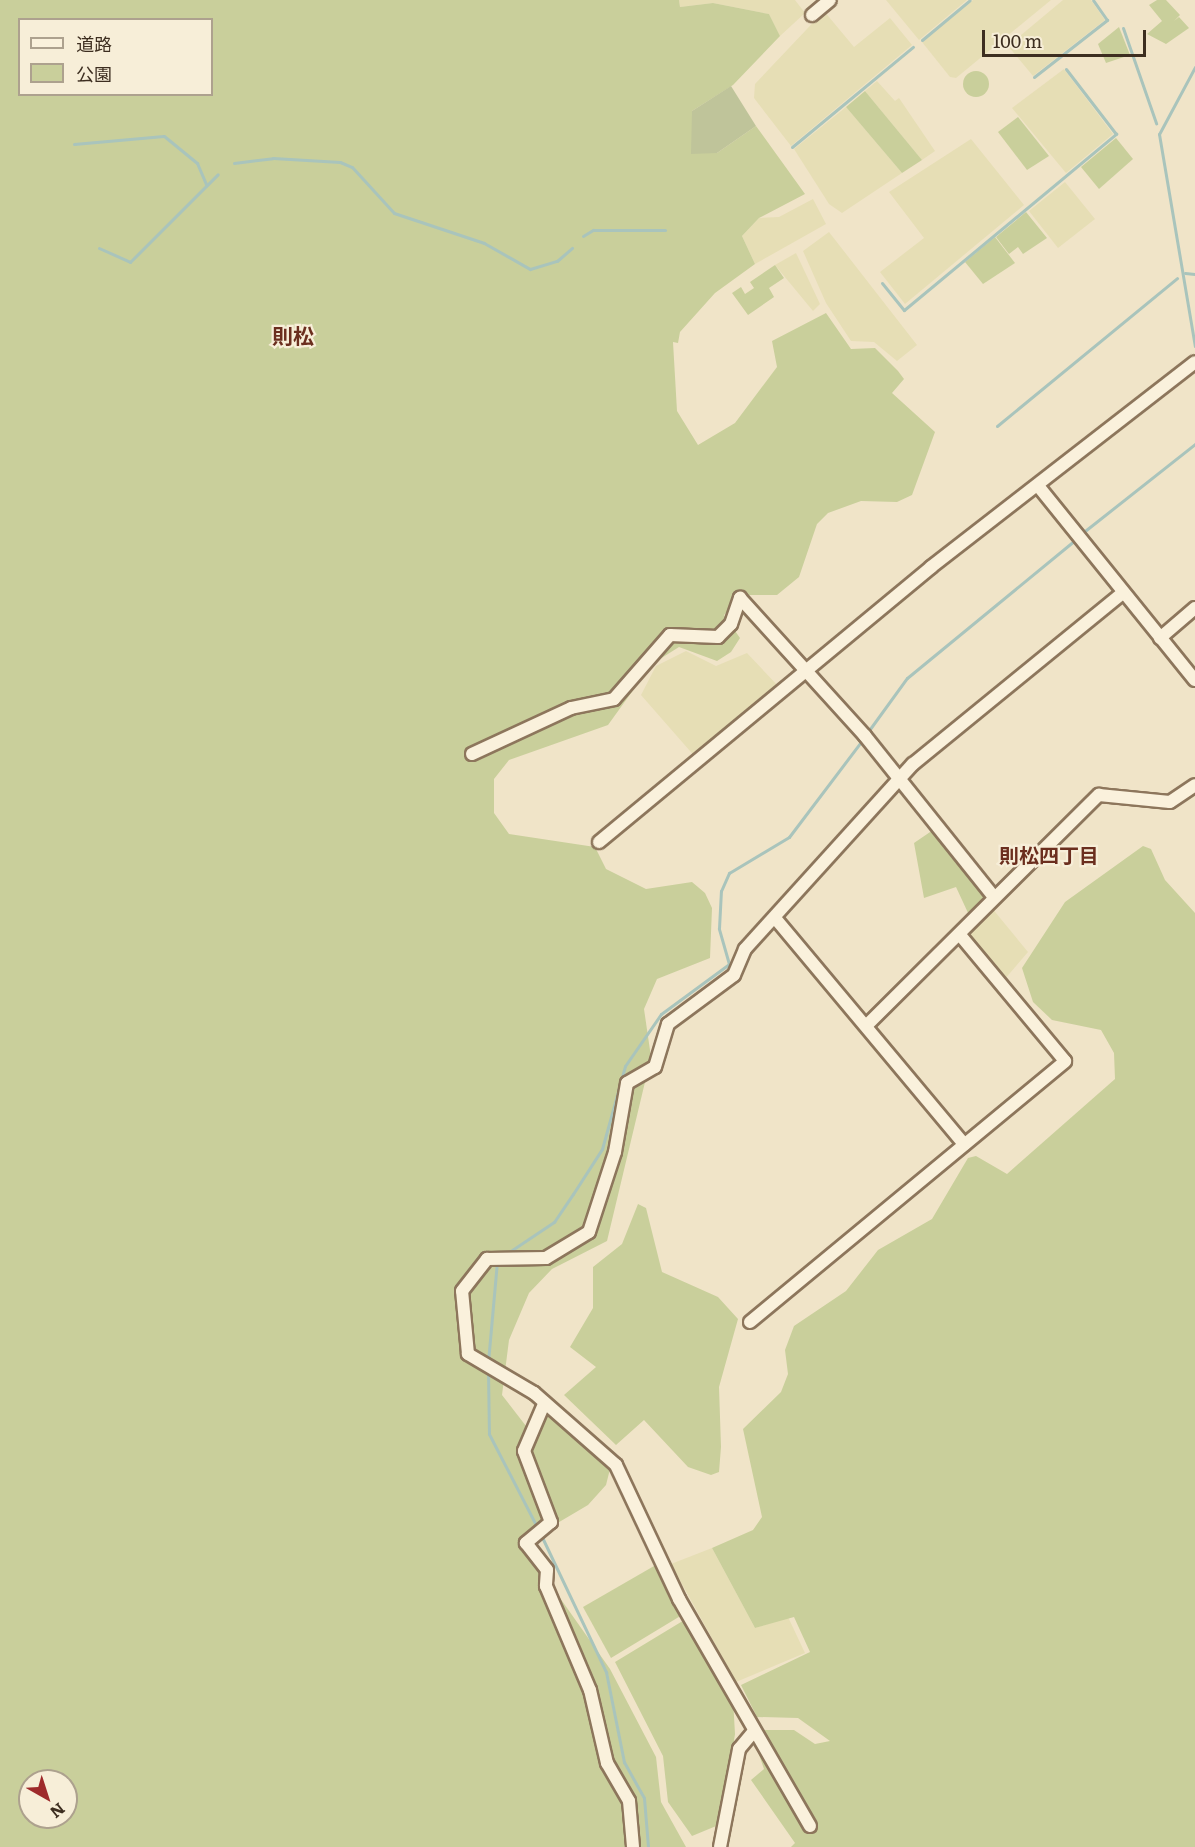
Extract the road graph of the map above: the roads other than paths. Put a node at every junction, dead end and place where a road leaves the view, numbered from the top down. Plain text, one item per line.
1 (830, 0) edge
2 (812, 15) dead end
3 (1195, 362) edge
4 (1039, 487) junction
5 (1123, 593) junction
6 (1195, 608) edge
7 (1160, 639) junction
8 (807, 674) junction
9 (1195, 680) edge
10 (472, 754) dead end
11 (901, 780) junction
12 (1195, 785) edge
13 (599, 842) dead end
14 (993, 896) junction
15 (775, 918) junction
16 (961, 936) junction
17 (867, 1025) junction
18 (964, 1144) junction
19 (750, 1322) dead end
20 (544, 1404) junction
21 (754, 1731) junction
22 (810, 1826) dead end
23 (633, 1847) edge
24 (720, 1847) edge

1 - 2 street
3 - 4 street
4 - 5 street
4 - 8 street
5 - 7 street
5 - 11 street
6 - 7 street
7 - 9 street
8 - 10 street
8 - 11 street
8 - 13 street
11 - 14 street
11 - 15 street
12 - 14 street
14 - 16 street
15 - 17 street
15 - 20 street
16 - 17 street
16 - 18 street
17 - 18 street
18 - 19 street
20 - 21 street
20 - 23 street
21 - 22 street
21 - 24 street

